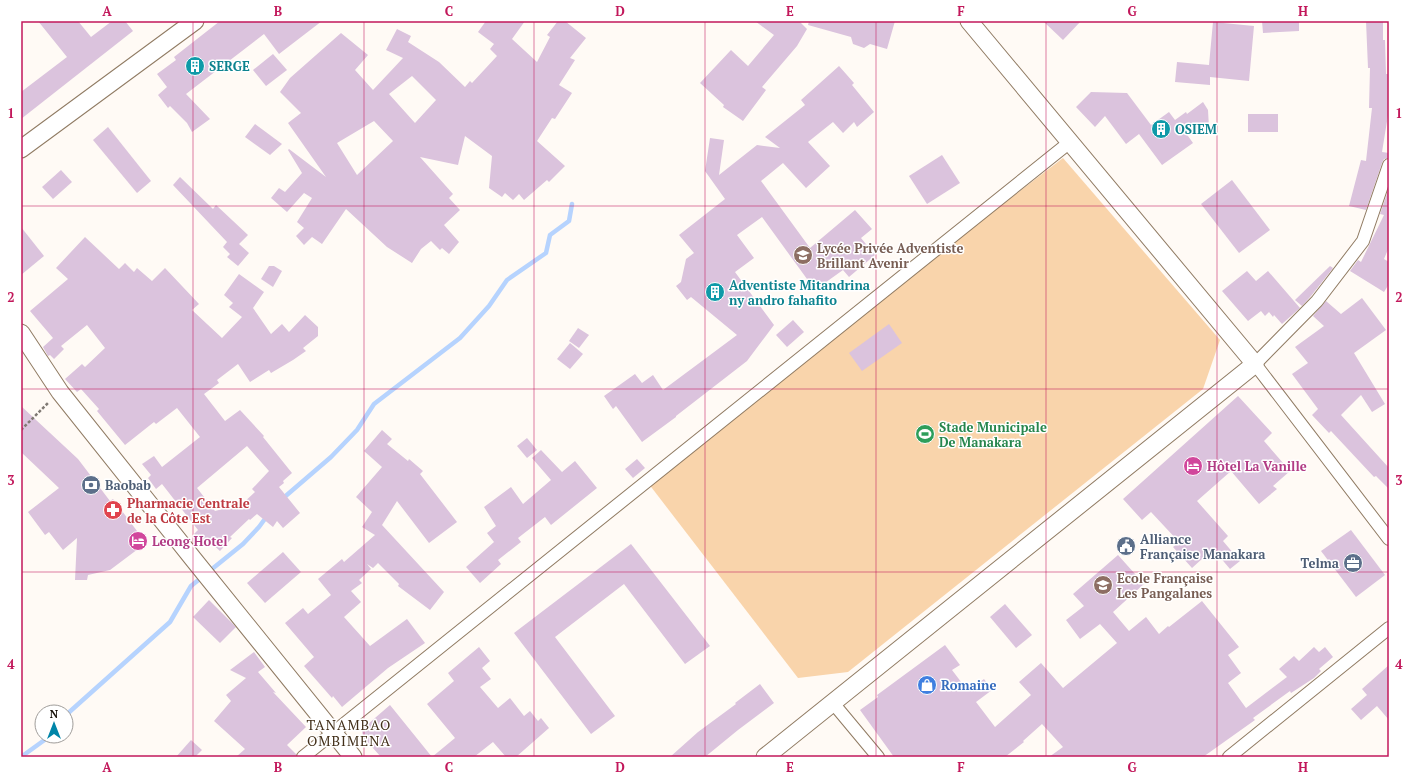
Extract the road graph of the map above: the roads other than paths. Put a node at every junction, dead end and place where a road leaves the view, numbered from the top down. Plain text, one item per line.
1 (195, 21) edge
2 (969, 21) edge
3 (1070, 142) junction
4 (21, 149) edge
5 (1389, 165) edge
6 (21, 332) edge
7 (1255, 364) junction
8 (1389, 539) edge
9 (1389, 628) edge
10 (833, 703) junction
11 (333, 732) junction
12 (303, 757) edge
13 (353, 757) edge
14 (765, 757) edge
15 (878, 757) edge
16 (1228, 757) edge

1 - 4 main road
2 - 3 main road
3 - 7 main road
3 - 11 street
5 - 7 street
6 - 11 main road
7 - 8 street
7 - 10 main road
9 - 16 street
10 - 14 main road
10 - 15 street
11 - 12 street
11 - 13 main road

